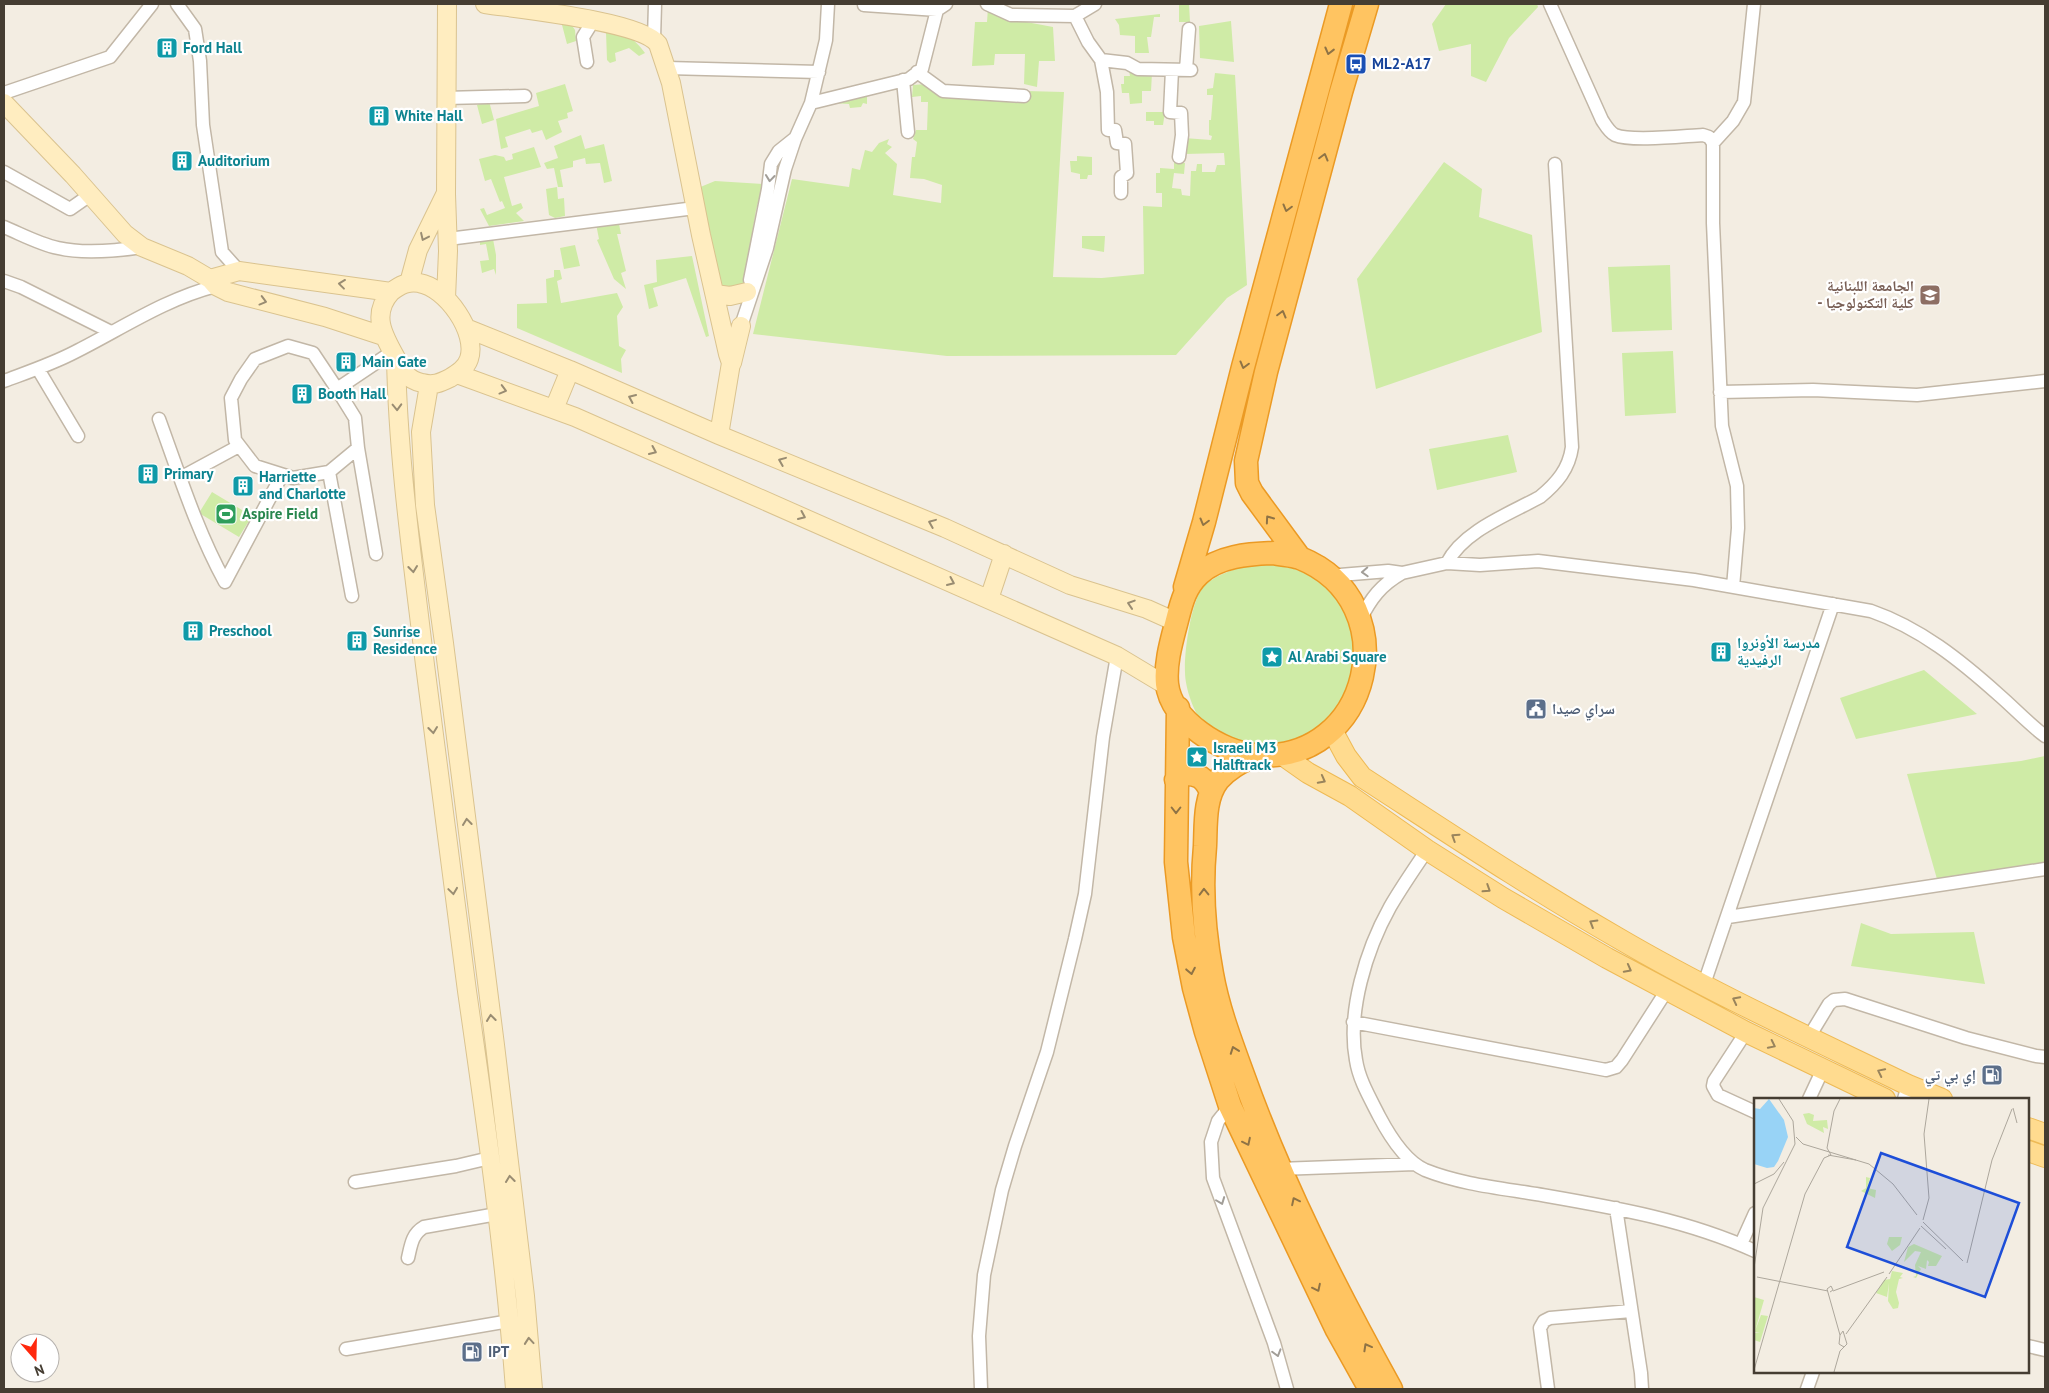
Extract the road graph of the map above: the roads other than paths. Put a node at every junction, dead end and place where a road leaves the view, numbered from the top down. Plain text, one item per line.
1 (152, 4) edge
2 (177, 4) edge
3 (447, 4) edge
4 (485, 4) edge
5 (655, 4) edge
6 (828, 4) edge
7 (987, 4) edge
8 (1096, 4) edge
9 (1341, 4) edge
10 (1367, 4) edge
11 (1550, 4) edge
12 (1754, 4) edge
13 (864, 5) dead end
14 (935, 7) edge
15 (1075, 16) junction
16 (593, 21) junction
17 (1189, 29) dead end
18 (654, 39) junction
19 (1101, 60) junction
20 (587, 62) dead end
21 (666, 68) junction
22 (1172, 70) junction
23 (819, 72) junction
24 (917, 72) junction
25 (904, 80) junction
26 (4, 93) edge
27 (525, 96) dead end
28 (1024, 96) dead end
29 (446, 98) junction
30 (811, 103) junction
31 (4, 104) edge
32 (908, 132) dead end
33 (795, 139) junction
34 (1713, 143) junction
35 (1179, 157) dead end
36 (1555, 164) dead end
37 (4, 172) edge
38 (1121, 193) dead end
39 (446, 194) junction
40 (90, 195) junction
41 (695, 208) junction
42 (4, 227) edge
43 (448, 239) junction
44 (142, 248) junction
45 (239, 271) junction
46 (4, 281) edge
47 (213, 282) junction
48 (409, 283) junction
49 (391, 292) junction
50 (747, 292) junction
51 (715, 294) junction
52 (446, 298) junction
53 (741, 326) junction
54 (466, 328) junction
55 (111, 332) junction
56 (383, 336) junction
57 (394, 355) junction
58 (732, 363) junction
59 (38, 369) junction
60 (570, 370) junction
61 (457, 374) junction
62 (4, 380) edge
63 (2045, 381) edge
64 (429, 385) junction
65 (337, 389) junction
66 (1720, 392) junction
67 (554, 408) junction
68 (159, 419) dead end
69 (398, 429) junction
70 (421, 432) junction
71 (718, 435) junction
72 (78, 436) dead end
73 (239, 446) junction
74 (358, 448) junction
75 (329, 472) junction
76 (282, 475) junction
77 (180, 478) junction
78 (376, 554) dead end
79 (1004, 554) junction
80 (1299, 557) junction
81 (1447, 563) junction
82 (1402, 572) junction
83 (1328, 576) junction
84 (1733, 587) junction
85 (1184, 593) junction
86 (352, 596) dead end
87 (989, 599) junction
88 (1833, 604) junction
89 (1360, 620) junction
90 (1176, 622) junction
91 (1117, 656) junction
92 (1167, 686) junction
93 (1178, 708) junction
94 (1332, 730) junction
95 (2045, 736) edge
96 (1281, 754) junction
97 (1255, 755) junction
98 (1176, 780) junction
99 (1211, 792) junction
100 (1427, 850) junction
101 (2045, 869) edge
102 (1555, 901) junction
103 (1728, 917) junction
104 (1543, 921) junction
105 (1704, 984) junction
106 (1667, 990) junction
107 (1353, 1022) junction
108 (1746, 1032) junction
109 (1809, 1037) junction
110 (495, 1045) junction
111 (475, 1047) junction
112 (2045, 1057) edge
113 (1823, 1069) junction
114 (1906, 1092) edge
115 (1809, 1098) edge
116 (1883, 1098) edge
117 (1937, 1098) edge
118 (1230, 1106) junction
119 (1754, 1112) edge
120 (2029, 1128) edge
121 (2045, 1134) edge
122 (2029, 1151) edge
123 (2045, 1157) edge
124 (490, 1158) junction
125 (1415, 1164) junction
126 (1279, 1169) junction
127 (355, 1182) dead end
128 (1616, 1208) junction
129 (497, 1214) junction
130 (1754, 1215) edge
131 (1741, 1244) junction
132 (1754, 1250) edge
133 (408, 1258) dead end
134 (515, 1292) junction
135 (1631, 1310) junction
136 (510, 1321) junction
137 (2029, 1346) edge
138 (346, 1349) dead end
139 (2045, 1350) edge
140 (1813, 1373) edge
141 (515, 1389) edge
142 (533, 1389) edge
143 (981, 1389) edge
144 (1287, 1389) edge
145 (1370, 1389) edge
146 (1391, 1389) edge
147 (1548, 1389) edge
148 (1642, 1389) edge
149 (1807, 1389) edge

1 - 26 street
2 - 45 street
3 - 29 main road
4 - 16 main road
5 - 18 street
6 - 23 street
7 - 15 street
8 - 15 street
9 -> 85 highway
80 -> 10 highway
11 - 34 street
12 - 34 street
13 - 14 street
14 - 24 street
15 - 19 street
16 - 18 main road
16 - 20 street
17 - 22 street
18 - 21 main road
19 - 22 street
19 - 38 street
21 - 23 street
21 - 41 main road
22 - 35 street
23 - 30 street
24 - 25 street
24 - 28 street
25 - 30 street
25 - 32 street
27 - 29 street
29 - 39 main road
30 - 33 street
31 - 40 main road
33 -> 50 street
33 - 53 street
34 - 66 street
36 - 81 street
37 - 40 street
39 - 43 main road
39 -> 48 main road
40 - 44 main road
41 - 43 street
41 - 51 main road
42 - 44 street
43 - 52 main road
44 - 47 main road
45 - 47 main road
49 -> 45 main road
46 - 55 street
47 - 55 street
47 -> 56 main road
48 - 49 main road
48 - 52 main road
49 - 56 main road
50 - 51 main road
50 - 53 street
51 - 58 main road
52 - 54 main road
53 - 58 main road
54 - 60 main road
54 - 61 main road
55 - 59 street
56 - 57 main road
57 - 64 main road
57 - 65 street
57 -> 69 main road
58 - 71 main road
59 - 62 street
59 - 72 street
60 - 67 main road
71 -> 60 main road
61 - 64 main road
61 -> 67 main road
63 - 66 street
64 - 70 main road
65 - 73 street
65 - 74 street
66 - 84 street
67 -> 87 main road
68 - 77 street
69 - 70 main road
69 -> 111 main road
110 -> 70 main road
79 -> 71 main road
73 - 76 street
73 - 77 street
74 - 75 street
74 - 78 street
75 - 76 street
75 - 86 street
76 - 77 street
79 - 87 main road
90 -> 79 main road
80 - 83 highway
80 - 85 highway
81 - 82 street
81 - 84 street
82 -> 83 street
82 - 89 street
83 - 89 highway
84 - 88 street
85 - 90 highway
87 - 91 main road
88 - 95 street
88 - 103 street
89 - 94 highway
90 - 92 highway
91 - 92 main road
91 - 143 street
92 - 93 highway
93 - 97 highway
93 - 98 highway
94 - 96 highway
102 -> 94 main road
96 - 97 highway
96 -> 100 main road
97 - 99 highway
98 - 99 highway
98 -> 118 highway
126 -> 99 highway
100 -> 104 main road
100 - 107 street
101 - 103 street
102 - 104 main road
105 -> 102 main road
103 - 105 street
104 -> 106 main road
109 -> 105 main road
106 - 107 street
106 - 108 main road
107 - 125 street
108 -> 113 main road
108 - 119 street
109 - 112 street
114 -> 109 main road
110 - 111 main road
134 -> 110 main road
111 - 124 main road
113 - 115 street
113 - 116 main road
114 - 117 main road
118 -> 144 street
118 -> 145 highway
120 - 121 main road
122 - 123 main road
124 - 127 street
124 - 129 main road
125 - 126 street
125 - 128 street
146 -> 126 highway
128 - 131 street
128 - 135 street
129 - 133 street
129 - 134 main road
130 - 131 street
131 - 132 street
134 - 136 main road
142 -> 134 main road
135 - 147 street
135 - 148 street
136 - 138 street
136 - 141 main road
137 - 139 street
140 - 149 street

